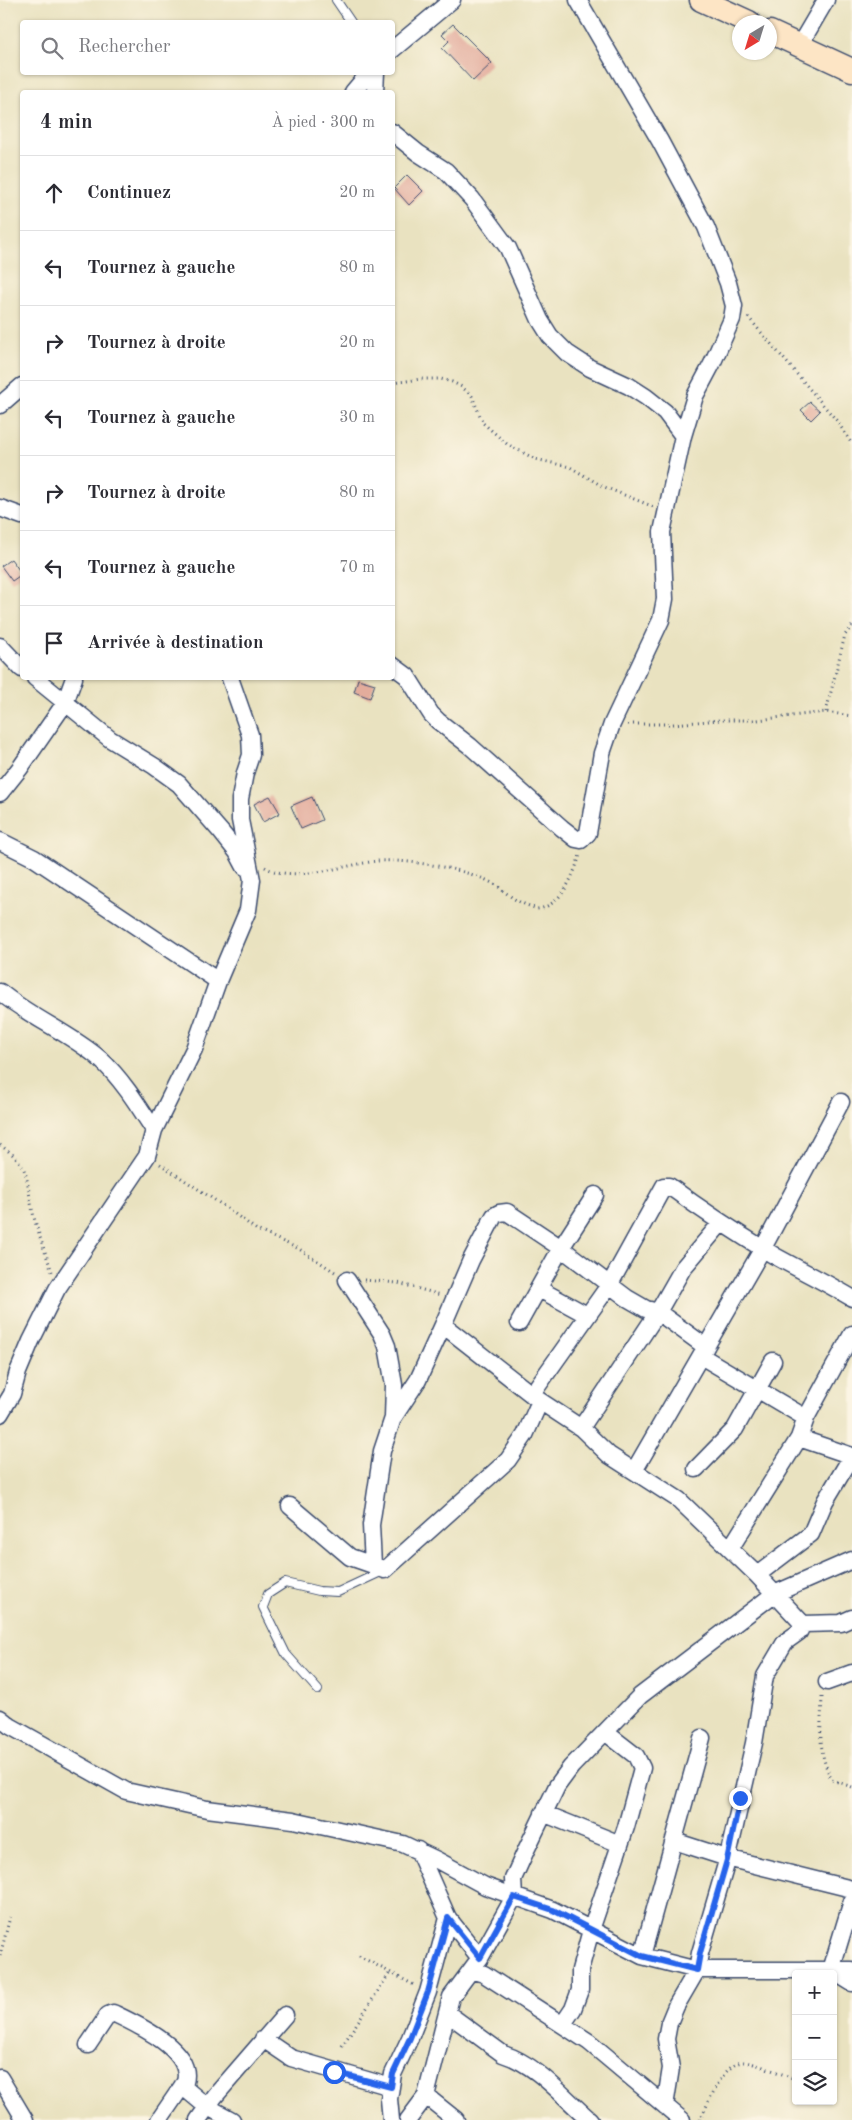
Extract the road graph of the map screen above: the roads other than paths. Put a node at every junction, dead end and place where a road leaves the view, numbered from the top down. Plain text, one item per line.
1 (336, 0) edge
2 (452, 0) edge
3 (578, 0) edge
4 (701, 0) edge
5 (826, 0) edge
6 (734, 15) edge
7 (350, 20) edge
8 (777, 35) edge
9 (799, 46) junction
10 (395, 48) edge
11 (852, 70) edge
12 (367, 75) edge
13 (376, 75) edge
14 (355, 90) edge
15 (375, 90) edge
16 (395, 135) edge
17 (20, 388) edge
18 (0, 406) edge
19 (682, 436) junction
20 (0, 508) edge
21 (20, 515) edge
22 (0, 646) edge
23 (20, 667) edge
24 (395, 667) edge
25 (37, 680) edge
26 (73, 680) edge
27 (231, 680) edge
28 (64, 703) junction
29 (0, 793) edge
30 (0, 841) edge
31 (252, 880) junction
32 (218, 981) junction
33 (0, 992) edge
34 (842, 1102) dead end
35 (154, 1130) junction
36 (595, 1195) dead end
37 (721, 1223) junction
38 (562, 1248) junction
39 (763, 1248) junction
40 (347, 1280) road end
41 (610, 1284) junction
42 (539, 1289) junction
43 (852, 1298) edge
44 (658, 1312) junction
45 (587, 1315) junction
46 (519, 1323) dead end
47 (443, 1325) junction
48 (852, 1334) edge
49 (703, 1352) junction
50 (773, 1361) dead end
51 (757, 1389) junction
52 (536, 1397) junction
53 (0, 1414) edge
54 (393, 1418) junction
55 (806, 1418) junction
56 (581, 1428) junction
57 (799, 1438) junction
58 (852, 1456) edge
59 (696, 1469) dead end
60 (634, 1470) junction
61 (290, 1506) dead end
62 (730, 1548) junction
63 (852, 1560) edge
64 (379, 1568) junction
65 (758, 1575) junction
66 (774, 1594) junction
67 (852, 1618) edge
68 (803, 1624) junction
69 (852, 1672) edge
70 (827, 1682) road end
71 (318, 1690) dead end
72 (0, 1718) edge
73 (605, 1732) junction
74 (702, 1738) dead end
75 (543, 1813) junction
76 (674, 1841) junction
77 (620, 1844) junction
78 (418, 1850) junction
79 (727, 1858) junction
80 (852, 1889) edge
81 (514, 1897) junction
82 (852, 1901) edge
83 (448, 1918) junction
84 (591, 1930) junction
85 (642, 1956) junction
86 (476, 1964) junction
87 (697, 1970) junction
88 (792, 1970) edge
89 (831, 1970) edge
90 (837, 1970) edge
91 (852, 1970) edge
92 (837, 1974) edge
93 (852, 1983) edge
94 (447, 2013) junction
95 (285, 2015) dead end
96 (563, 2024) junction
97 (263, 2039) junction
98 (88, 2045) dead end
99 (0, 2078) edge
100 (182, 2086) junction
101 (391, 2087) junction
102 (426, 2096) junction
103 (202, 2113) edge
104 (675, 2116) edge
105 (25, 2120) edge
106 (159, 2120) edge
107 (232, 2120) edge
108 (391, 2120) edge
109 (408, 2120) edge
110 (456, 2120) edge
111 (590, 2120) edge

1 - 7 lane
2 - 10 street
3 - 19 street
4 - 6 street
5 - 9 street
8 - 9 street
9 - 11 street
12 - 14 street
13 - 15 street
16 - 19 street
17 - 18 street
19 - 24 street
20 - 21 street
22 - 23 street
25 - 28 street
26 - 28 street
27 - 31 street
28 - 29 street
28 - 31 street
30 - 32 street
31 - 32 street
32 - 35 street
33 - 35 street
34 - 39 street
35 - 53 street
36 - 38 street
37 - 39 street
37 - 41 street
37 - 44 street
38 - 41 street
38 - 42 street
38 - 47 street
39 - 43 street
39 - 49 street
40 - 54 street
41 - 44 street
41 - 45 street
42 - 45 street
42 - 46 street
44 - 49 street
44 - 56 street
45 - 52 street
47 - 52 street
47 - 54 street
48 - 55 street
49 - 51 street
49 - 60 street
50 - 51 street
51 - 55 street
51 - 59 street
52 - 56 street
52 - 64 street
54 - 64 street
55 - 57 street
56 - 60 street
57 - 58 street
57 - 62 street
58 - 65 street
60 - 62 street
61 - 64 street
62 - 65 street
63 - 66 street
64 - 71 lane
65 - 66 street
66 - 68 street
66 - 73 street
67 - 68 street
68 - 79 street
69 - 70 street
72 - 78 street
73 - 75 street
73 - 77 street
74 - 76 street
75 - 77 street
75 - 81 street
76 - 79 street
76 - 85 street
77 - 84 street
78 - 81 street
78 - 83 street
79 - 80 street
79 - 87 street
81 - 84 street
81 - 86 street
82 - 89 street
83 - 86 street
83 - 101 street
84 - 85 street
84 - 96 street
85 - 87 street
86 - 94 street
86 - 96 street
87 - 88 street
87 - 104 street
90 - 91 street
92 - 93 street
94 - 102 street
94 - 111 street
95 - 97 street
96 - 104 street
97 - 101 street
97 - 103 street
98 - 100 street
99 - 105 street
100 - 103 street
100 - 106 street
101 - 108 street
102 - 109 street
102 - 110 street
103 - 107 street

